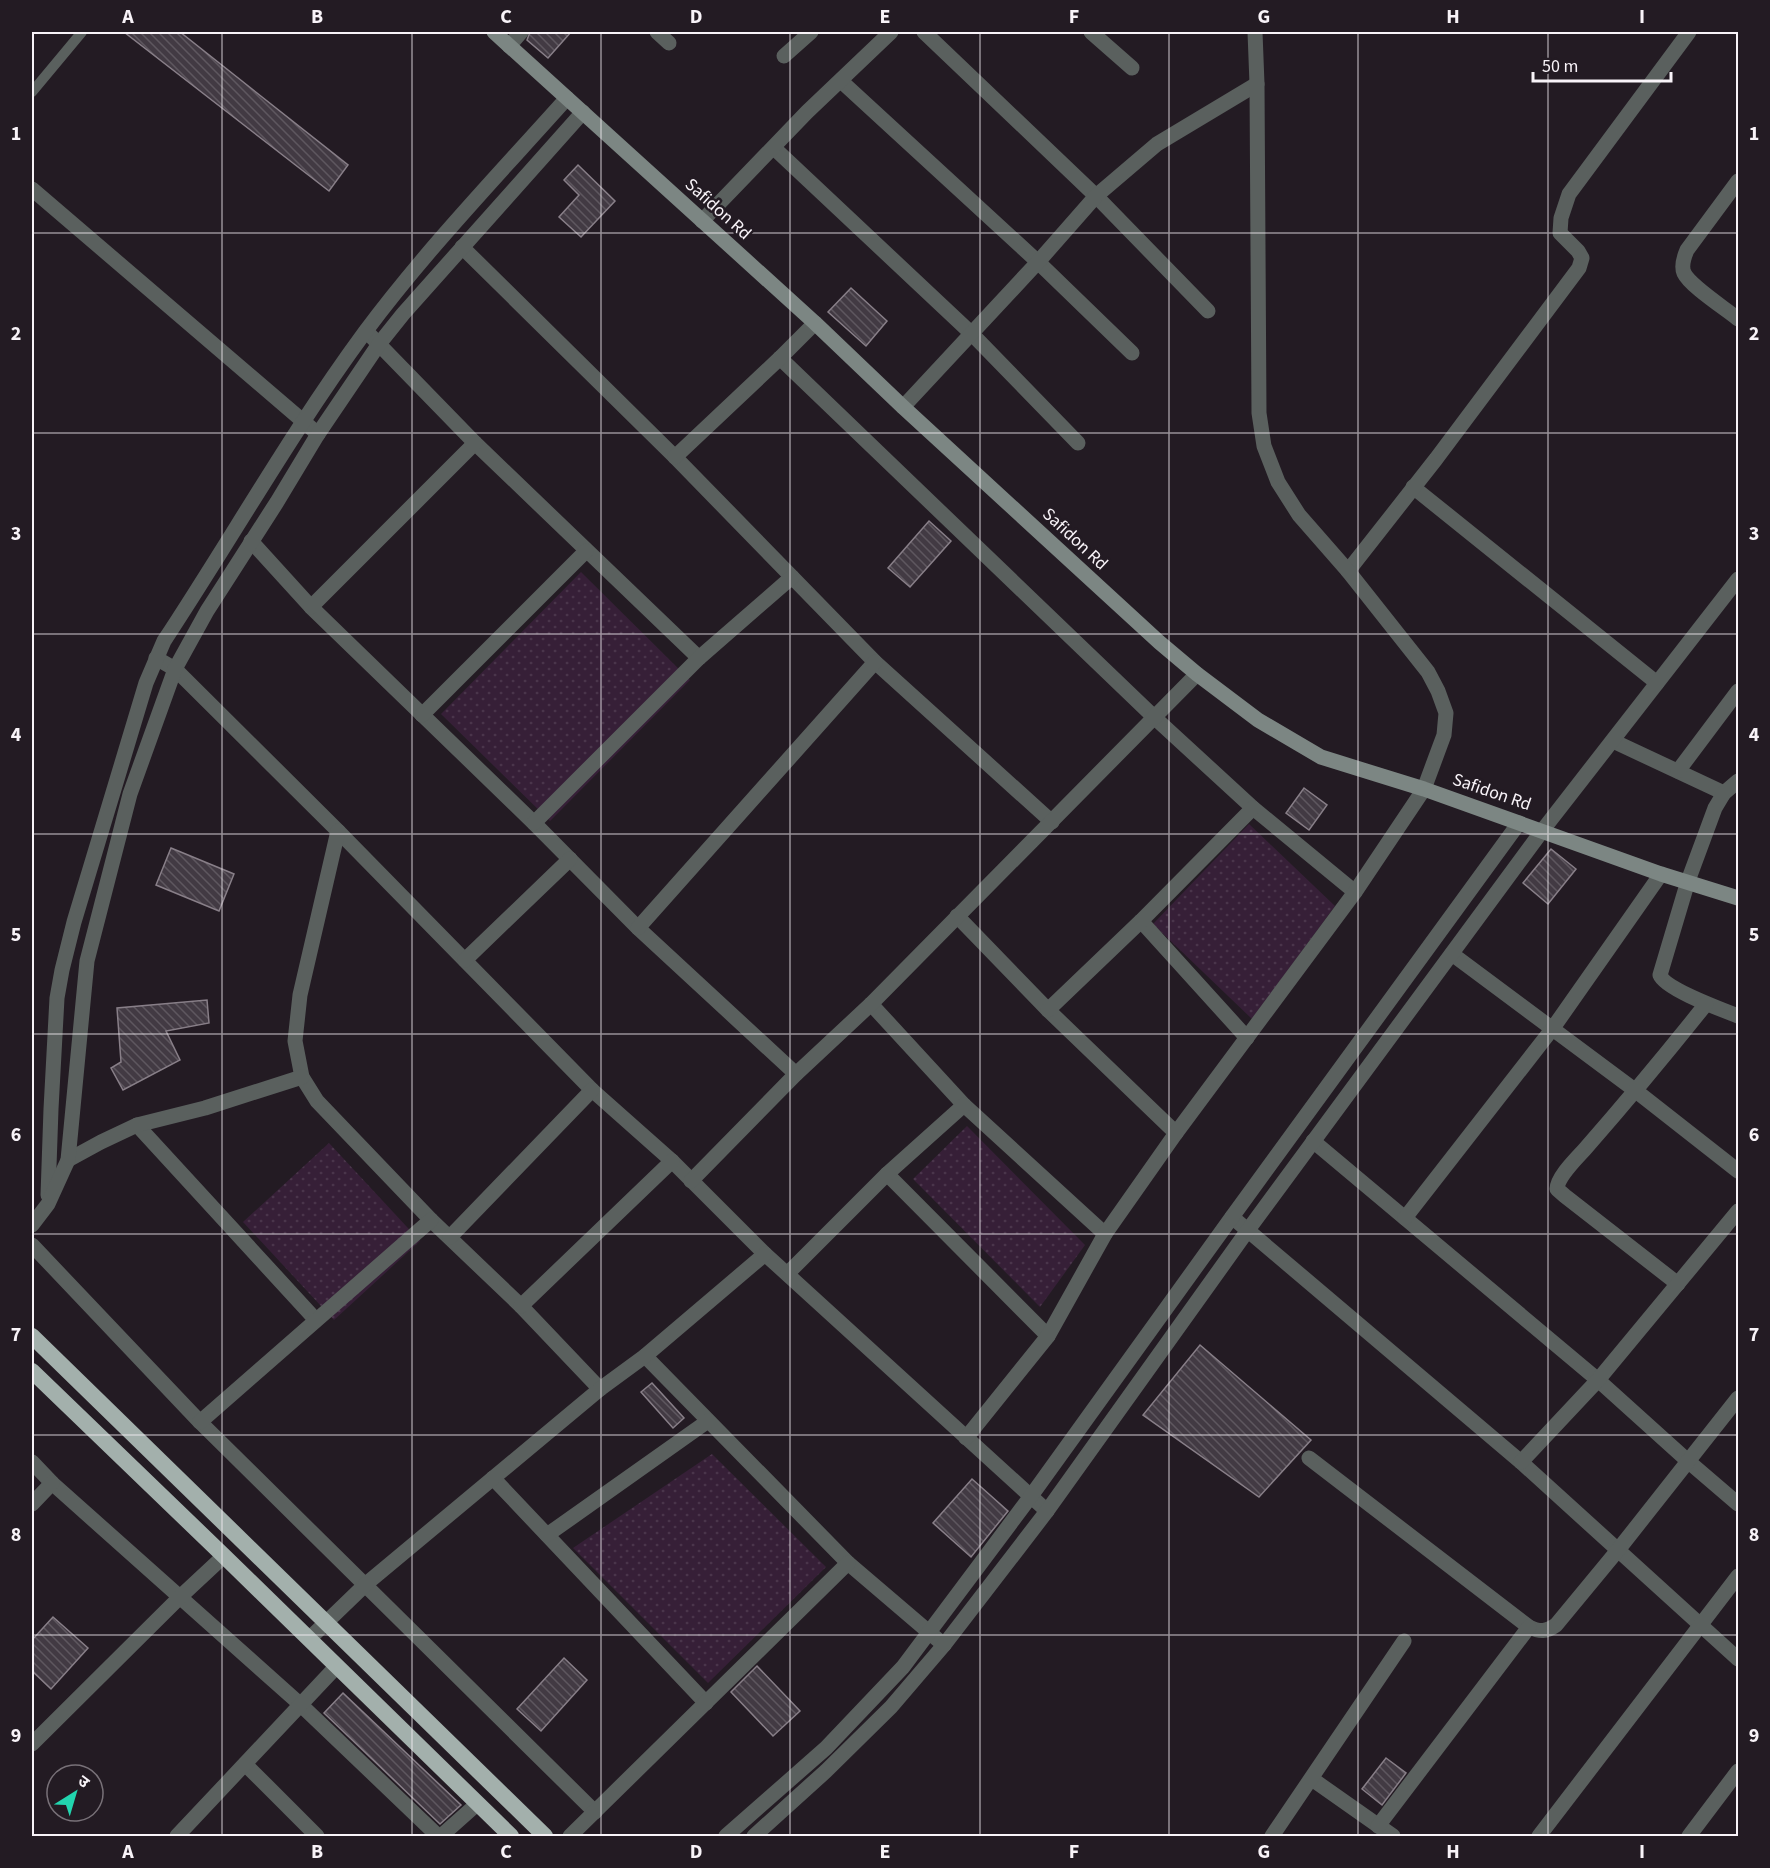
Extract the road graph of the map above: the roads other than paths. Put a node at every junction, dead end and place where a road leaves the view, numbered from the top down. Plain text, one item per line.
1 (82, 32) edge
2 (494, 32) edge
3 (521, 32) edge
4 (657, 32) edge
5 (811, 32) edge
6 (891, 32) edge
7 (924, 32) edge
8 (1091, 32) edge
9 (1255, 32) edge
10 (1689, 32) edge
11 (669, 43) dead end
12 (509, 45) junction
13 (784, 56) dead end
14 (1132, 68) dead end
15 (841, 81) junction
16 (1257, 84) junction
17 (32, 92) edge
18 (567, 98) junction
19 (583, 112) junction
20 (774, 148) junction
21 (1738, 181) edge
22 (32, 189) edge
23 (1096, 196) junction
24 (702, 221) junction
25 (462, 247) junction
26 (1038, 262) junction
27 (1208, 311) dead end
28 (1738, 319) edge
29 (815, 322) junction
30 (366, 331) junction
31 (972, 334) junction
32 (379, 344) junction
33 (1132, 352) dead end
34 (780, 358) junction
35 (903, 407) junction
36 (303, 421) junction
37 (318, 434) junction
38 (475, 443) junction
39 (1078, 443) dead end
40 (675, 457) junction
41 (1413, 487) junction
42 (251, 541) junction
43 (586, 551) junction
44 (1348, 572) junction
45 (792, 577) junction
46 (1738, 579) edge
47 (311, 607) junction
48 (156, 658) junction
49 (699, 658) junction
50 (875, 662) junction
51 (175, 669) junction
52 (1197, 674) junction
53 (1658, 683) junction
54 (1738, 691) edge
55 (422, 716) junction
56 (1155, 718) junction
57 (1613, 741) junction
58 (1678, 771) junction
59 (1738, 781) edge
60 (1424, 789) junction
61 (1724, 793) junction
62 (1253, 808) junction
63 (1052, 822) junction
64 (534, 823) junction
65 (1519, 823) junction
66 (338, 831) junction
67 (1542, 831) junction
68 (570, 859) junction
69 (1661, 874) junction
70 (1688, 881) junction
71 (1355, 892) junction
72 (1738, 898) edge
73 (957, 916) junction
74 (1141, 921) junction
75 (638, 928) junction
76 (1452, 954) junction
77 (465, 960) junction
78 (871, 1004) junction
79 (1706, 1004) junction
80 (1048, 1010) junction
81 (1738, 1016) edge
82 (1553, 1028) junction
83 (1247, 1038) junction
84 (796, 1074) junction
85 (302, 1077) junction
86 (592, 1090) junction
87 (1636, 1091) junction
88 (964, 1105) junction
89 (137, 1125) junction
90 (1176, 1133) junction
91 (1313, 1141) junction
92 (68, 1160) junction
93 (672, 1161) junction
94 (1738, 1172) edge
95 (887, 1174) junction
96 (691, 1181) junction
97 (48, 1204) junction
98 (1738, 1211) edge
99 (1232, 1217) junction
100 (1405, 1218) junction
101 (431, 1220) junction
102 (32, 1225) edge
103 (1248, 1230) junction
104 (1105, 1234) junction
105 (450, 1237) junction
106 (32, 1245) edge
107 (765, 1254) junction
108 (788, 1273) junction
109 (1678, 1284) junction
110 (521, 1306) junction
111 (315, 1319) junction
112 (32, 1336) edge
113 (1048, 1336) junction
114 (645, 1356) junction
115 (32, 1371) edge
116 (1598, 1380) junction
117 (600, 1389) junction
118 (1738, 1398) edge
119 (708, 1420) junction
120 (200, 1422) junction
121 (966, 1438) junction
122 (1309, 1458) dead end
123 (32, 1462) edge
124 (1521, 1462) junction
125 (1689, 1462) junction
126 (493, 1478) junction
127 (52, 1483) junction
128 (1031, 1496) junction
129 (1738, 1503) edge
130 (32, 1504) edge
131 (1047, 1510) junction
132 (548, 1535) junction
133 (1618, 1550) junction
134 (224, 1556) junction
135 (848, 1563) junction
136 (1738, 1576) edge
137 (366, 1584) junction
138 (180, 1597) junction
139 (326, 1623) junction
140 (1700, 1624) junction
141 (1530, 1627) junction
142 (929, 1632) junction
143 (309, 1639) junction
144 (1404, 1641) dead end
145 (944, 1645) junction
146 (1738, 1659) edge
147 (336, 1666) junction
148 (706, 1703) junction
149 (301, 1705) junction
150 (32, 1744) edge
151 (245, 1764) junction
152 (1738, 1771) edge
153 (1312, 1779) junction
154 (477, 1804) junction
155 (595, 1812) junction
156 (1378, 1826) junction
157 (186, 1834) edge
158 (317, 1836) edge
159 (440, 1836) edge
160 (511, 1836) edge
161 (545, 1836) edge
162 (570, 1836) edge
163 (726, 1836) edge
164 (754, 1836) edge
165 (1272, 1836) edge
166 (1393, 1836) edge
167 (1539, 1836) edge
168 (1689, 1836) edge

1 - 17 lane
2 - 12 main road, Safidon Rd
3 - 12 street
4 - 11 street
5 - 13 street
6 - 15 street
7 - 23 street
8 - 14 street
9 - 16 street
10 - 41 street
12 - 18 main road, Safidon Rd
15 - 20 street
15 - 26 street
16 - 23 street
16 - 44 street
18 - 19 main road, Safidon Rd
18 - 30 street
19 - 24 main road, Safidon Rd
19 - 25 street
20 - 24 street
20 - 31 street
21 - 28 street
22 - 36 street
23 - 26 street
23 - 27 street
24 - 29 main road, Safidon Rd
25 - 32 street
25 - 40 street
26 - 31 street
26 - 33 street
29 - 34 street
29 - 35 main road, Safidon Rd
30 - 32 street
30 - 36 street
31 - 35 street
31 - 39 street
32 - 37 street
32 - 38 street
34 - 40 street
34 - 56 street
35 - 52 main road, Safidon Rd
36 - 37 street
36 - 48 street
37 - 42 street
38 - 43 street
38 - 47 street
40 - 45 street
41 - 44 street
41 - 53 street
42 - 47 street
42 - 51 street
43 - 49 street
43 - 55 street
44 - 60 street
45 - 49 street
45 - 50 street
46 - 53 street
47 - 55 street
48 - 51 street
48 - 97 street
49 - 64 street
50 - 63 street
50 - 75 street
51 - 66 street
51 - 92 street
52 - 56 street
52 - 60 main road, Safidon Rd
53 - 57 street
54 - 58 street
55 - 64 street
56 - 62 street
56 - 63 street
57 - 58 street
57 - 67 street
58 - 61 street
59 - 61 street
60 - 65 main road, Safidon Rd
60 - 71 street
61 - 70 street
62 - 71 street
62 - 74 street
63 - 73 street
64 - 68 street
65 - 67 main road, Safidon Rd
65 - 99 street
66 - 77 street
66 - 85 street
67 - 69 main road, Safidon Rd
67 - 76 street
68 - 75 street
68 - 77 street
69 - 70 main road, Safidon Rd
69 - 82 street
70 - 72 main road, Safidon Rd
70 - 79 street
71 - 83 street
73 - 78 street
73 - 80 street
74 - 80 street
74 - 83 street
75 - 84 street
76 - 82 street
76 - 91 street
77 - 86 street
78 - 84 street
78 - 88 street
79 - 81 street
79 - 87 street
80 - 90 street
82 - 87 street
82 - 100 street
83 - 90 street
84 - 96 street
85 - 89 street
85 - 101 street
86 - 93 street
86 - 105 street
87 - 94 street
87 - 109 street
88 - 95 street
88 - 104 street
89 - 92 street
89 - 111 street
90 - 104 street
91 - 100 street
91 - 103 street
92 - 97 street
93 - 96 street
93 - 110 street
95 - 108 street
95 - 113 street
96 - 107 street
97 - 102 street
98 - 109 street
99 - 103 street
99 - 128 street
100 - 116 street
101 - 105 street
101 - 111 street
103 - 124 street
103 - 131 street
104 - 113 street
105 - 110 street
106 - 120 street
107 - 108 street
107 - 114 street
108 - 121 street
109 - 116 street
110 - 117 street
111 - 120 street
112 - 139 highway
113 - 121 street
114 - 117 street
114 - 119 street
115 - 134 highway
116 - 124 street
116 - 125 street
117 - 126 street
118 - 125 street
119 - 132 street
119 - 135 street
120 - 137 street
121 - 128 street
122 - 141 street
123 - 127 street
124 - 133 street
125 - 129 street
125 - 133 street
126 - 132 street
126 - 137 street
127 - 130 street
127 - 138 street
128 - 131 street
128 - 142 street
131 - 145 street
132 - 148 street
133 - 140 street
133 - 141 street
134 - 138 street
134 - 143 highway
135 - 142 street
135 - 148 street
136 - 140 street
137 - 139 street
137 - 155 street
138 - 149 street
138 - 150 street
139 - 143 street
139 - 161 highway
140 - 146 street
140 - 167 street
141 - 156 street
142 - 145 street
142 - 163 street
143 - 147 highway
144 - 153 street
145 - 164 street
147 - 149 street
147 - 154 highway
148 - 155 street
149 - 151 street
149 - 159 street
151 - 157 street
151 - 158 street
152 - 168 street
153 - 156 street
153 - 165 street
154 - 159 street
154 - 160 highway
155 - 162 street
156 - 166 street

